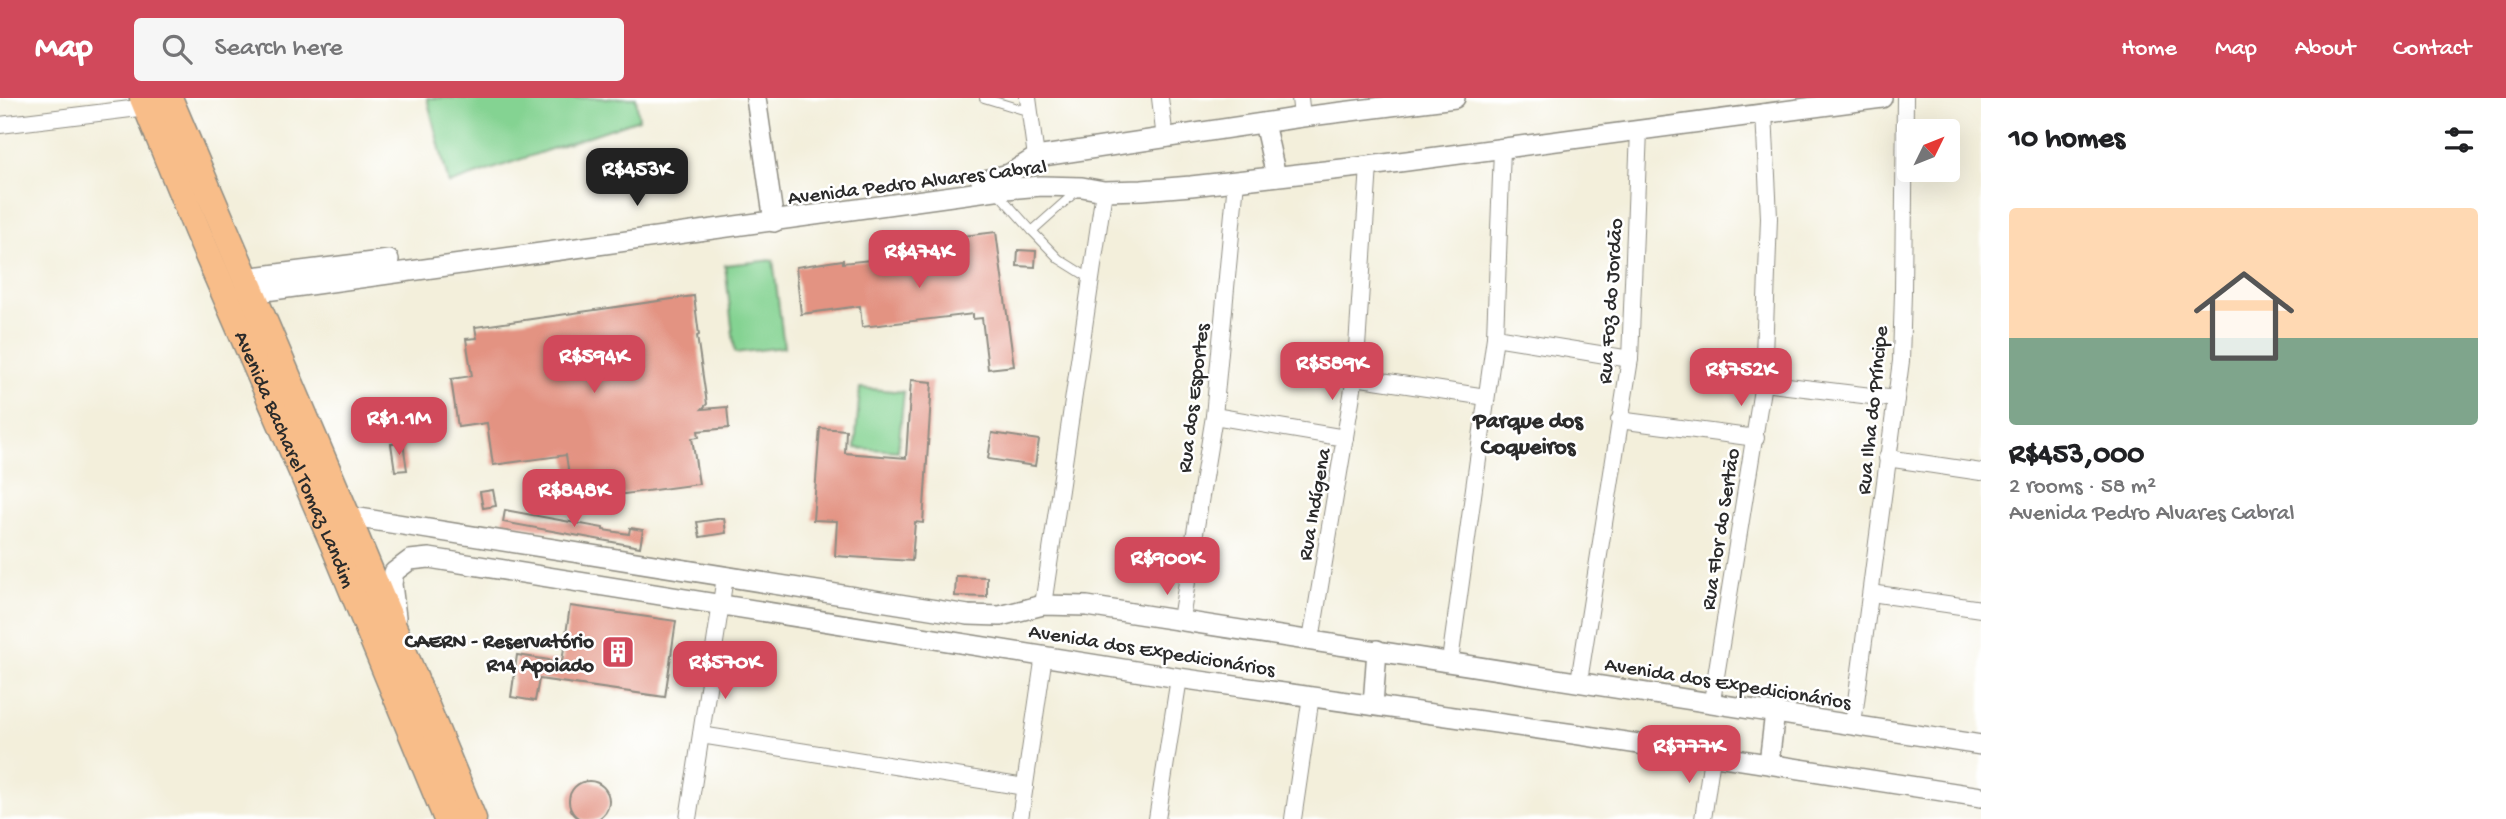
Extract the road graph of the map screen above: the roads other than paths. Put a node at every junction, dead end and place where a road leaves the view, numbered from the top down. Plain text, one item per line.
1 (756, 98) edge
2 (984, 98) edge
3 (1160, 98) edge
4 (1455, 98) edge
5 (1882, 98) edge
6 (1905, 98) edge
7 (153, 101) edge
8 (1029, 105) edge
9 (1301, 108) edge
10 (1752, 108) edge
11 (1264, 123) junction
12 (0, 125) edge
13 (1639, 130) junction
14 (1165, 139) junction
15 (1502, 149) junction
16 (1036, 157) junction
17 (1369, 166) junction
18 (1276, 176) junction
19 (1236, 181) junction
20 (993, 185) junction
21 (1082, 187) junction
22 (1104, 191) junction
23 (773, 216) junction
24 (1032, 231) junction
25 (1091, 279) junction
26 (248, 286) junction
27 (1495, 337) junction
28 (1630, 359) junction
29 (1355, 377) junction
30 (1763, 383) junction
31 (1486, 397) junction
32 (1896, 399) junction
33 (1214, 416) junction
34 (1619, 420) junction
35 (1345, 438) junction
36 (1756, 438) junction
37 (1887, 458) junction
38 (1981, 472) edge
39 (347, 516) junction
40 (535, 547) junction
41 (531, 574) junction
42 (725, 577) junction
43 (1871, 593) junction
44 (721, 603) junction
45 (1043, 605) junction
46 (1981, 609) edge
47 (1181, 619) junction
48 (1311, 640) junction
49 (400, 646) junction
50 (1377, 650) junction
51 (1044, 655) junction
52 (1450, 661) junction
53 (1180, 678) junction
54 (1579, 681) junction
55 (1311, 696) junction
56 (1712, 701) junction
57 (1373, 705) junction
58 (1775, 712) junction
59 (1853, 724) junction
60 (701, 735) junction
61 (1981, 745) edge
62 (1712, 757) junction
63 (1769, 763) junction
64 (1025, 787) junction
65 (1981, 797) edge
66 (447, 819) edge
67 (473, 819) edge
68 (688, 819) edge
69 (1020, 819) edge
70 (1157, 819) edge
71 (1293, 819) edge
72 (1703, 819) edge

1 - 23 street
2 - 8 lane
3 - 14 street
4 - 9 street, Avenida Pedro Alvares Cabral
5 - 10 street, Avenida Pedro Alvares Cabral
6 - 32 street, Rua Ilha do Príncipe
7 - 12 street
7 - 26 highway, Avenida Bacharel Tomaz Landim
7 - 66 highway, Avenida Bacharel Tomaz Landim
8 - 16 street
9 - 11 street, Avenida Pedro Alvares Cabral
10 - 13 street, Avenida Pedro Alvares Cabral
10 - 30 street, Rua Flor do Sertão
11 - 14 street, Avenida Pedro Alvares Cabral
11 - 18 street
13 - 15 street, Avenida Pedro Alvares Cabral
13 - 28 street, Rua Foz do Jordão
14 - 16 street, Avenida Pedro Alvares Cabral
15 - 17 street, Avenida Pedro Alvares Cabral
15 - 27 street
16 - 20 street, Avenida Pedro Alvares Cabral
17 - 18 street, Avenida Pedro Alvares Cabral
17 - 29 street, Rua Indígena
18 - 19 street, Avenida Pedro Alvares Cabral
19 - 22 street, Avenida Pedro Alvares Cabral
19 - 33 street, Rua dos Esportes
20 - 21 street, Avenida Pedro Alvares Cabral
20 - 23 street, Avenida Pedro Alvares Cabral
20 - 24 lane
21 - 22 street, Avenida Pedro Alvares Cabral
21 - 24 lane
22 - 25 street
23 - 26 street, Avenida Pedro Alvares Cabral
24 - 25 lane
25 - 45 street
26 - 39 highway, Avenida Bacharel Tomaz Landim
27 - 28 street
27 - 31 street
28 - 34 street, Rua Foz do Jordão
29 - 31 street
29 - 35 street, Rua Indígena
30 - 32 street
30 - 36 street, Rua Flor do Sertão
31 - 52 street
32 - 37 street, Rua Ilha do Príncipe
33 - 35 street
33 - 47 street, Rua dos Esportes
34 - 36 street
34 - 54 street, Rua Foz do Jordão
35 - 48 street, Rua Indígena
36 - 56 street, Rua Flor do Sertão
37 - 38 street
37 - 43 street, Rua Ilha do Príncipe
39 - 40 street, Avenida dos Expedicionários
39 - 49 highway, Avenida Bacharel Tomaz Landim
40 - 41 street
40 - 42 street, Avenida dos Expedicionários
41 - 44 street, Avenida dos Expedicionários
41 - 49 street, Avenida dos Expedicionários
42 - 44 street
42 - 45 street, Avenida dos Expedicionários
43 - 46 street
43 - 59 street, Rua Ilha do Príncipe
44 - 51 street, Avenida dos Expedicionários
44 - 60 street
45 - 47 street, Avenida dos Expedicionários
47 - 48 street, Avenida dos Expedicionários
48 - 50 street, Avenida dos Expedicionários
49 - 67 highway, Avenida Bacharel Tomaz Landim
50 - 52 street, Avenida dos Expedicionários
50 - 57 street
51 - 53 street, Avenida dos Expedicionários
51 - 64 street
52 - 54 street, Avenida dos Expedicionários
53 - 55 street, Avenida dos Expedicionários
53 - 70 street
54 - 56 street, Avenida dos Expedicionários
55 - 57 street, Avenida dos Expedicionários
55 - 71 street
56 - 58 street, Avenida dos Expedicionários
57 - 62 street, Avenida dos Expedicionários
58 - 59 street, Avenida dos Expedicionários
58 - 63 street
59 - 61 street, Avenida dos Expedicionários
60 - 64 street
60 - 68 street
62 - 63 street, Avenida dos Expedicionários
62 - 72 street
63 - 65 street, Avenida dos Expedicionários
64 - 69 street

